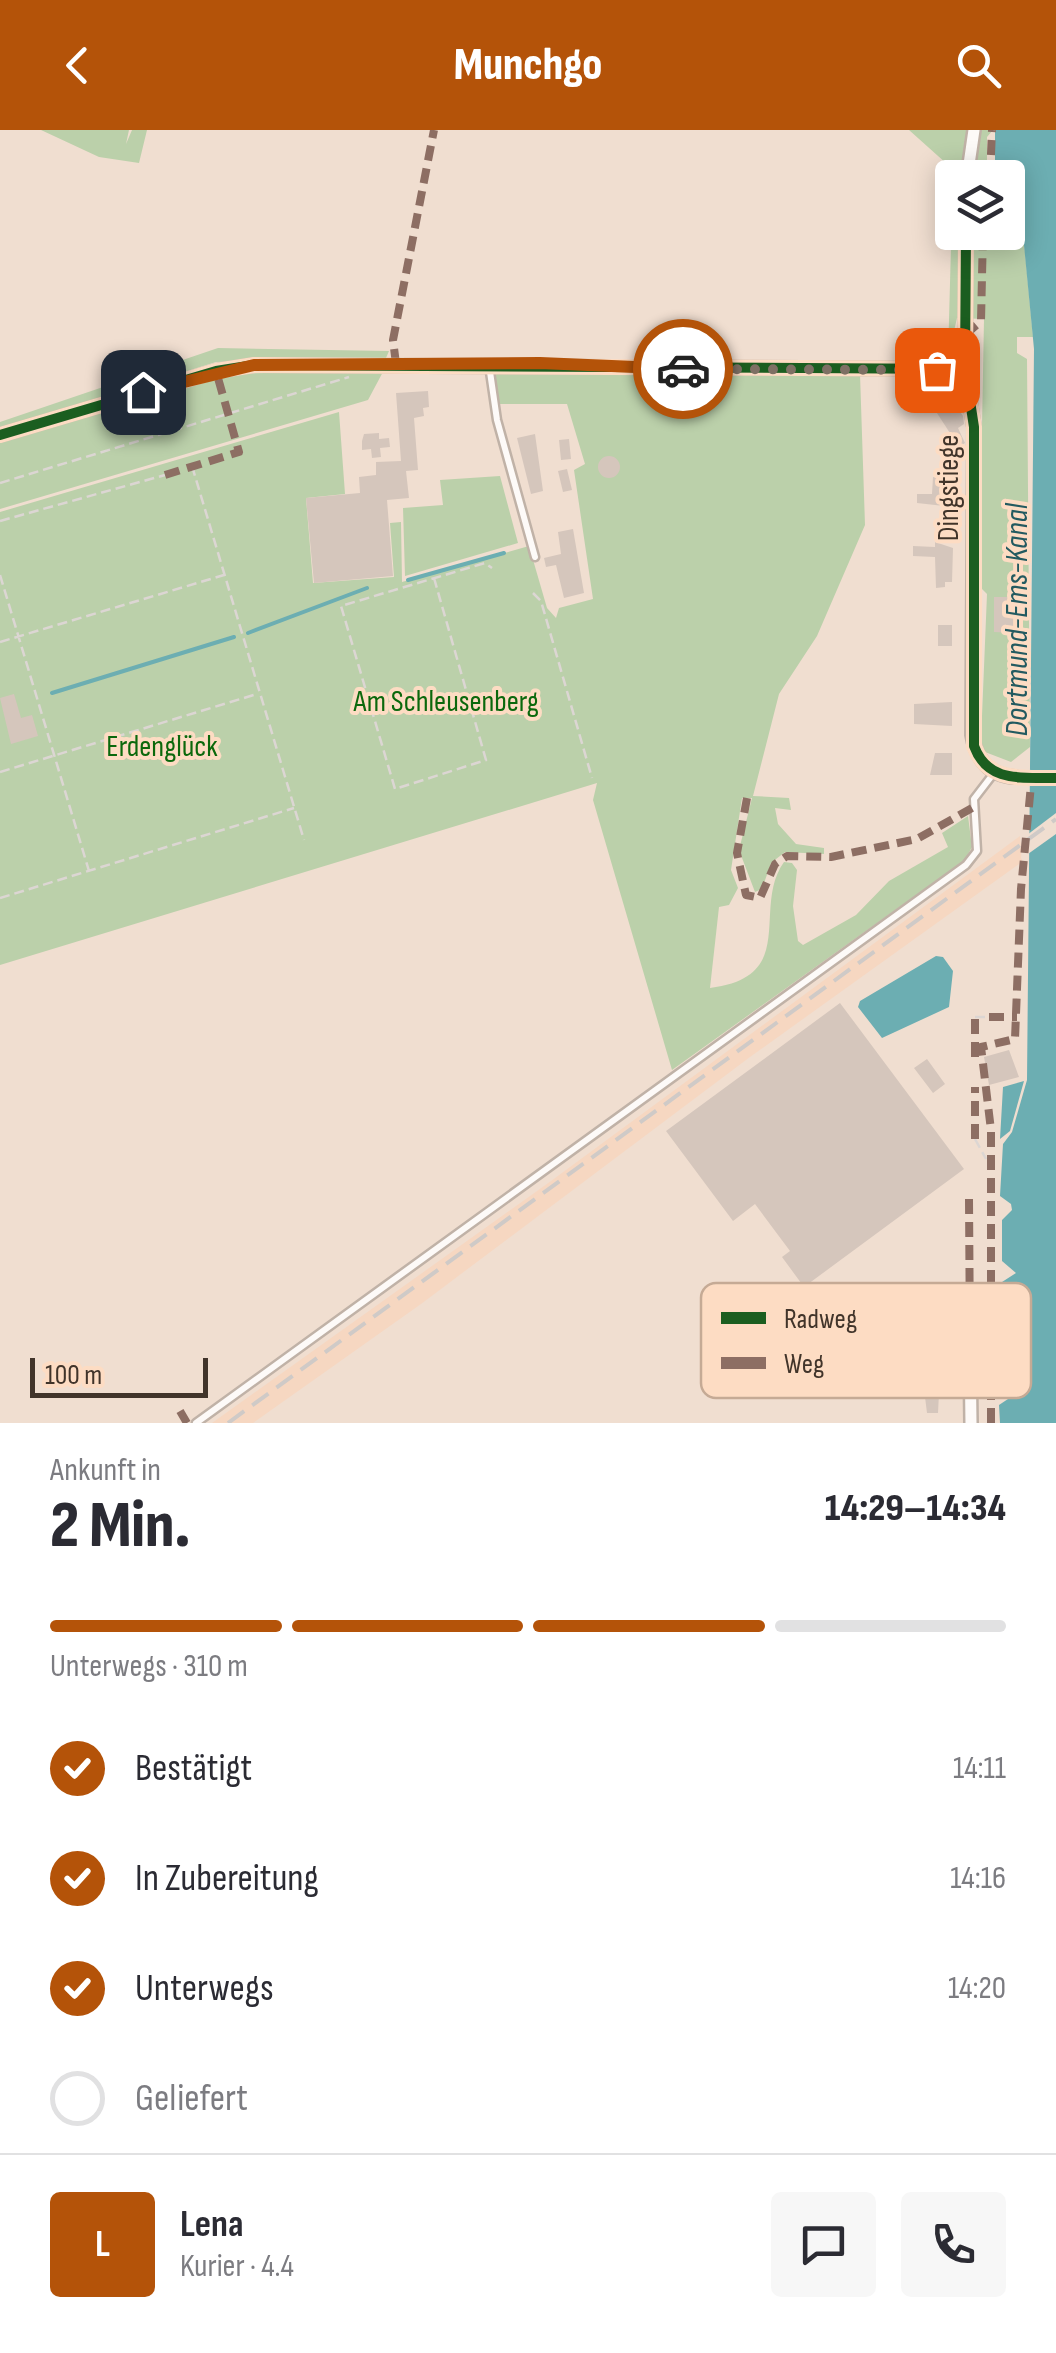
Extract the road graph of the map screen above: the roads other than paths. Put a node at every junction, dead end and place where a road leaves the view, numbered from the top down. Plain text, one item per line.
1 (974, 130) edge
2 (970, 160) edge
3 (966, 250) edge
4 (489, 363) junction
5 (964, 369) junction
6 (0, 434) edge
7 (535, 557) dead end
8 (995, 773) junction
9 (1015, 778) joint
10 (1056, 778) edge
11 (196, 1423) edge

1 - 2 street
3 - 5 street, Dingstiege
4 - 5 street
4 - 6 street
4 - 7 lane
5 - 8 street, Dingstiege
8 - 9 street
8 - 11 lane
9 - 10 lane

